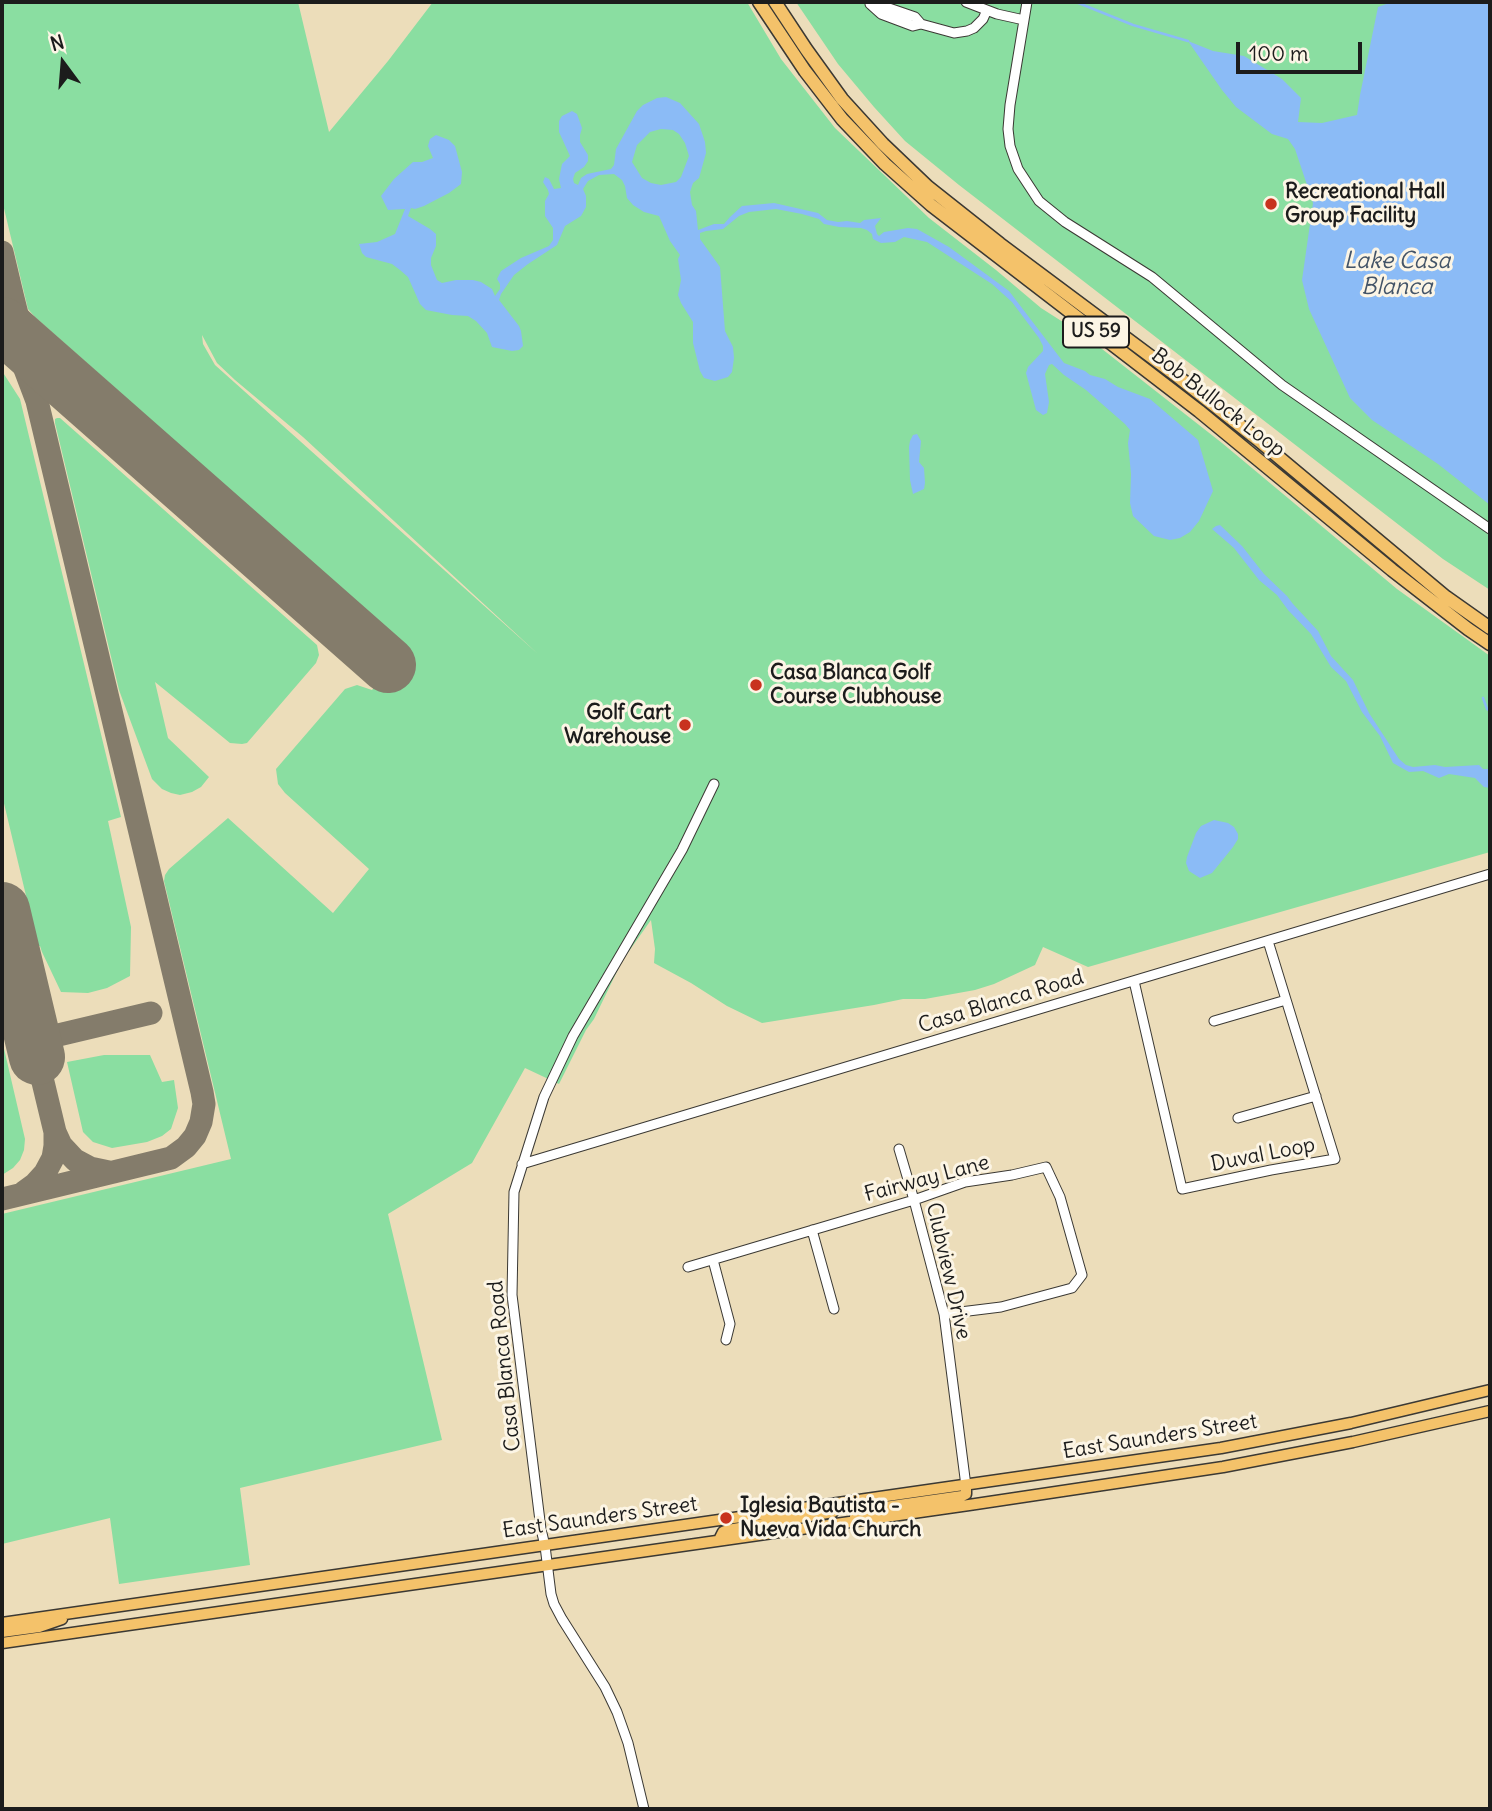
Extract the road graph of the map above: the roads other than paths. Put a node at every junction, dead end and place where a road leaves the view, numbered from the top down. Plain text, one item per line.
1 (759, 2) edge
2 (775, 2) edge
3 (785, 2) edge
4 (869, 2) edge
5 (966, 2) edge
6 (1027, 2) edge
7 (987, 10) junction
8 (1024, 20) junction
9 (787, 21) junction
10 (1490, 529) edge
11 (1490, 628) edge
12 (1490, 644) edge
13 (714, 784) dead end
14 (1490, 874) edge
15 (1268, 941) junction
16 (1134, 981) junction
17 (1286, 1000) junction
18 (1214, 1021) dead end
19 (1316, 1096) junction
20 (1238, 1118) dead end
21 (899, 1149) dead end
22 (522, 1164) junction
23 (914, 1200) junction
24 (812, 1230) junction
25 (713, 1260) junction
26 (688, 1267) dead end
27 (834, 1309) dead end
28 (944, 1314) junction
29 (726, 1340) dead end
30 (1490, 1390) edge
31 (1490, 1411) edge
32 (966, 1486) junction
33 (843, 1503) junction
34 (843, 1523) junction
35 (719, 1540) junction
36 (545, 1546) junction
37 (547, 1564) junction
38 (78, 1613) junction
39 (2, 1623) edge
40 (2, 1632) edge
41 (2, 1643) edge
42 (644, 1809) edge

1 - 12 highway, Bob Bullock Loop / US 59
2 - 9 highway, Bob Bullock Loop / US 59
3 - 9 street
4 - 7 street
5 - 7 street
6 - 8 street
7 - 8 street
8 - 10 street
9 - 11 highway, Bob Bullock Loop / US 59
13 - 22 street, Casa Blanca Road
14 - 15 street, Casa Blanca Road
15 - 16 street, Casa Blanca Road
15 - 17 street, Duval Loop
16 - 19 street, Duval Loop
16 - 22 street, Casa Blanca Road
17 - 18 street
17 - 19 street, Duval Loop
19 - 20 street
21 - 23 street, Clubview Drive
22 - 36 street, Casa Blanca Road
23 - 24 street, Fairway Lane
23 - 28 street, Clubview Drive
23 - 28 street, Fairway Lane
24 - 25 street, Fairway Lane
24 - 27 street
25 - 26 street, Fairway Lane
25 - 29 street
28 - 32 street, Clubview Drive
30 - 32 main road, East Saunders Street
31 - 34 main road, East Saunders Street
32 - 33 main road, East Saunders Street
32 - 34 main road
33 - 35 main road
33 - 36 main road, East Saunders Street
34 - 35 main road, East Saunders Street
35 - 37 main road, East Saunders Street
36 - 37 street, Casa Blanca Road
36 - 38 main road, East Saunders Street
37 - 41 main road, East Saunders Street
37 - 42 street, Casa Blanca Road
38 - 39 main road, East Saunders Street
38 - 40 main road

